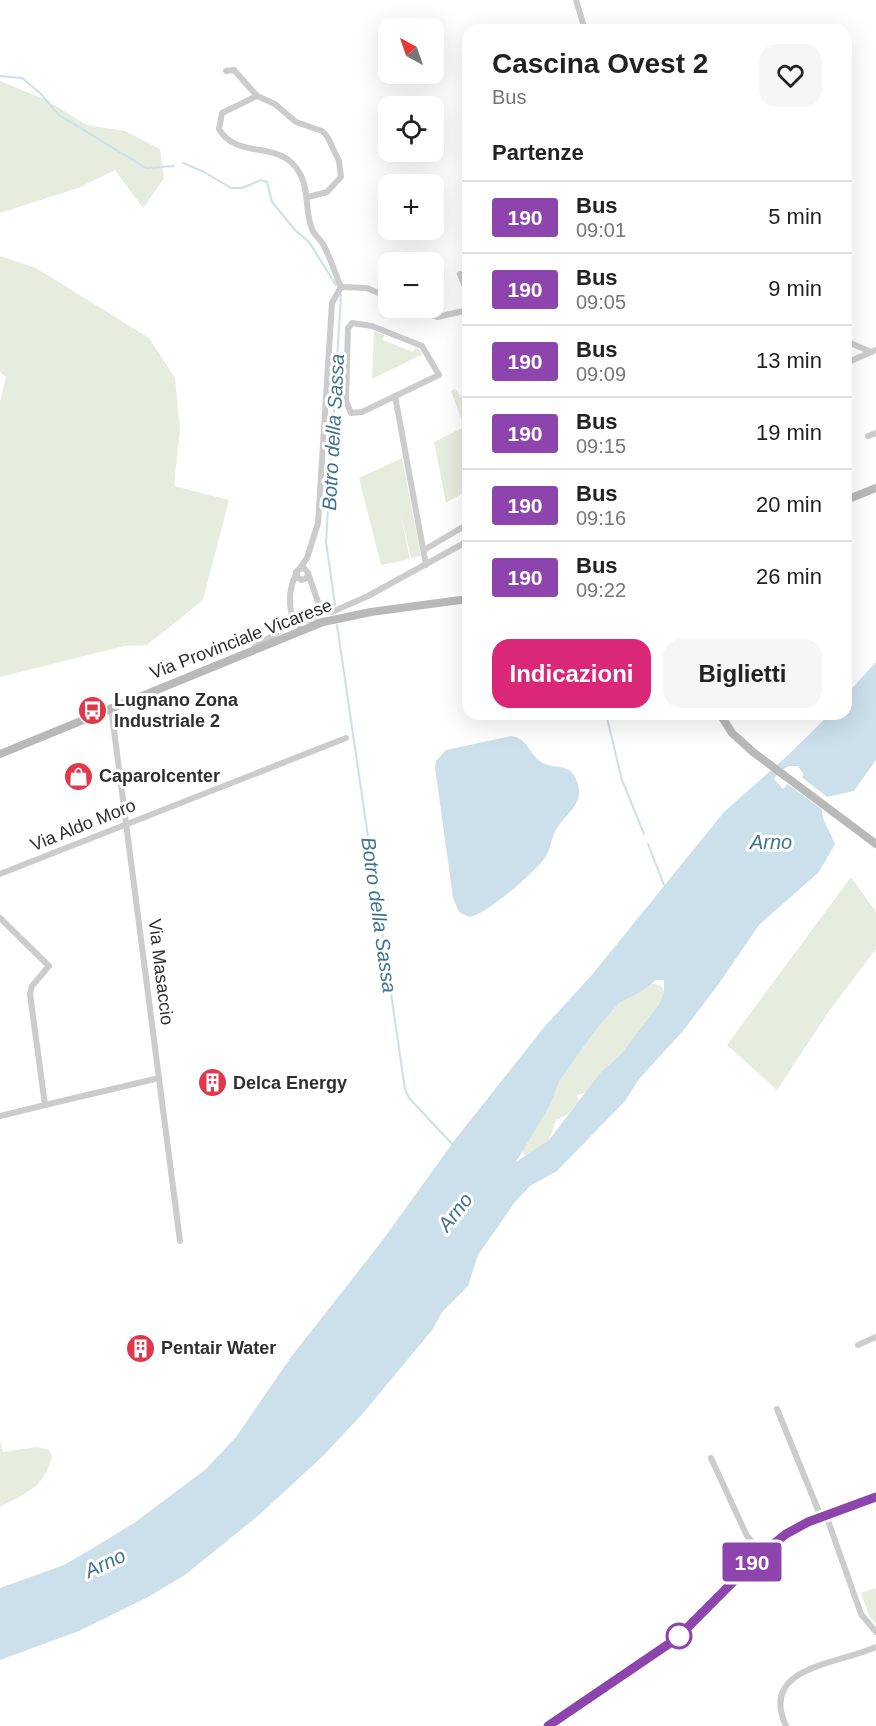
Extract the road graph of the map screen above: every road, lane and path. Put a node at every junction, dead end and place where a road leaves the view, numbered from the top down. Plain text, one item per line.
1 (576, 0) edge
2 (583, 24) edge
3 (226, 71) dead end
4 (257, 96) junction
5 (308, 197) junction
6 (460, 274) dead end
7 (462, 279) edge
8 (341, 287) junction
9 (378, 293) edge
10 (462, 311) edge
11 (444, 315) edge
12 (852, 343) edge
13 (874, 351) edge
14 (852, 360) edge
15 (395, 396) junction
16 (876, 433) edge
17 (868, 436) dead end
18 (876, 488) edge
19 (852, 498) edge
20 (462, 528) edge
21 (462, 544) edge
22 (424, 550) junction
23 (426, 565) junction
24 (303, 571) junction
25 (301, 580) junction
26 (291, 584) junction
27 (311, 585) junction
28 (290, 598) junction
29 (462, 600) edge
30 (291, 611) junction
31 (300, 616) junction
32 (345, 617) junction
33 (302, 630) junction
34 (251, 650) junction
35 (111, 707) junction
36 (724, 720) edge
37 (346, 738) dead end
38 (0, 754) edge
39 (126, 824) junction
40 (876, 844) edge
41 (0, 874) edge
42 (0, 918) edge
43 (159, 1078) junction
44 (45, 1104) junction
45 (0, 1116) edge
46 (180, 1241) dead end
47 (876, 1337) edge
48 (858, 1345) dead end
49 (777, 1409) dead end
50 (711, 1458) dead end
51 (876, 1497) edge
52 (824, 1516) junction
53 (762, 1553) junction
54 (876, 1632) edge
55 (876, 1647) edge
56 (549, 1726) edge
57 (786, 1726) edge

1 - 2 street
3 - 4 street
4 - 5 street
4 - 5 street
5 - 8 street
6 - 7 street
8 - 9 street
8 - 24 street
10 - 11 street
12 - 13 street
13 - 14 street
15 - 15 street
15 - 22 street
16 - 17 street
18 - 19 main road
20 - 22 street
21 - 23 street
22 - 23 street
23 - 27 street
24 - 25 street
24 - 25 street
24 - 26 street
24 - 27 street
25 - 26 street
25 - 27 street
26 - 28 street
28 - 30 street
28 - 31 street
29 - 32 main road, Via Provinciale Vicarese
30 - 33 street
30 - 34 street
31 - 32 street
31 - 33 street
32 - 33 main road, Via Provinciale Vicarese
33 - 34 main road, Via Provinciale Vicarese
34 - 35 main road, Via Provinciale Vicarese
35 - 38 main road, Via Provinciale Vicarese
35 - 39 street, Via Masaccio
36 - 40 main road
37 - 39 street, Via Aldo Moro
39 - 41 street, Via Aldo Moro
39 - 43 street, Via Masaccio
42 - 44 street
43 - 44 street
43 - 46 street, Via Masaccio
44 - 45 street
47 - 48 street
49 - 52 street
50 - 53 street
51 - 52 main road
52 - 53 main road
52 - 54 street
53 - 56 main road
55 - 57 street

